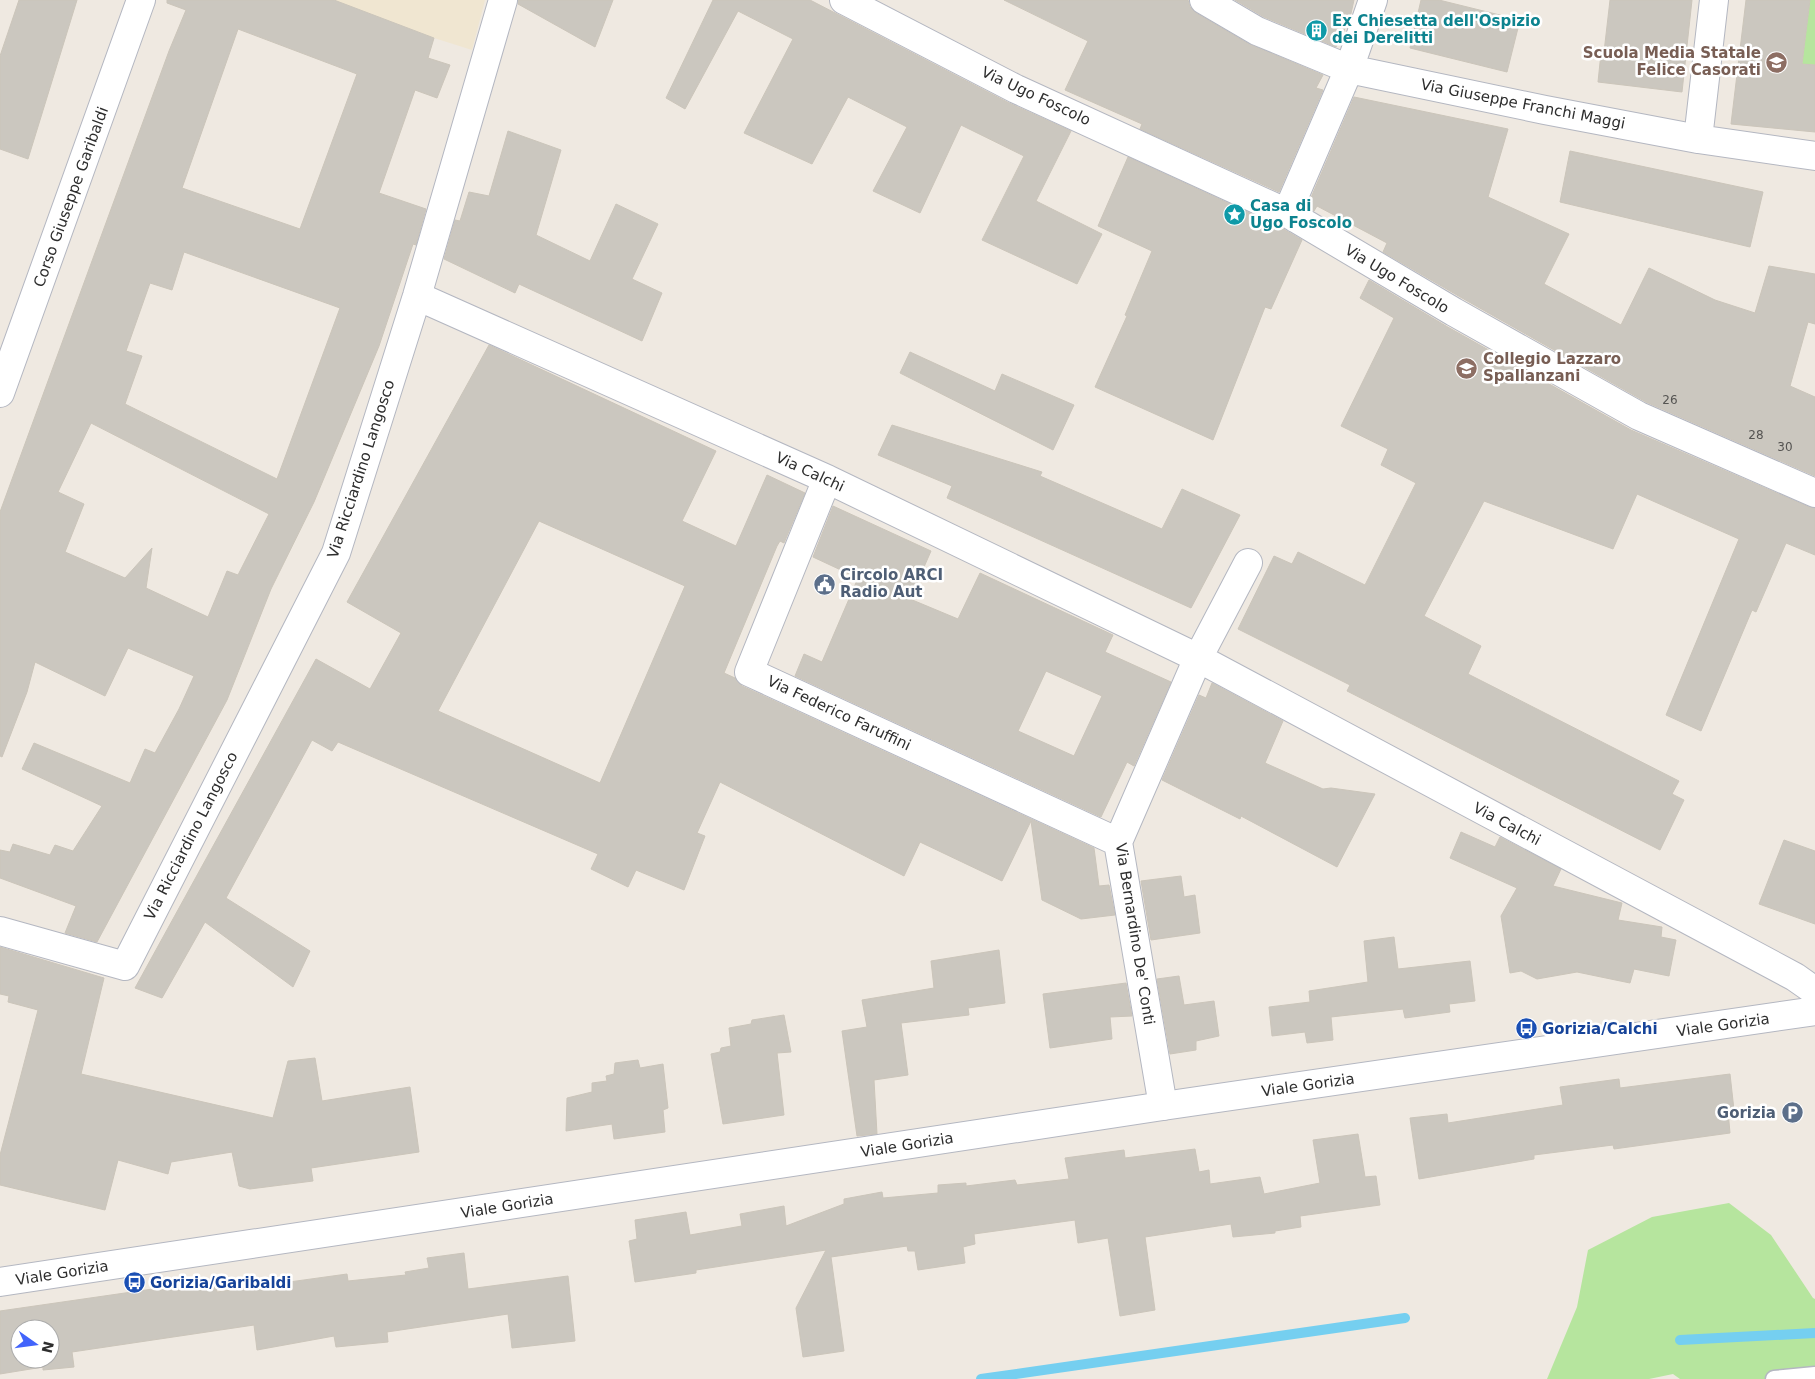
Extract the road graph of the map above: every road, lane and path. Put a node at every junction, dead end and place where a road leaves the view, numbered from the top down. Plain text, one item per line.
1 (141, 0) edge
2 (503, 0) edge
3 (844, 0) edge
4 (1204, 0) edge
5 (1373, 0) edge
6 (1714, 0) edge
7 (1349, 69) junction
8 (1698, 139) junction
9 (1815, 156) edge
10 (1287, 213) junction
11 (416, 296) junction
12 (0, 393) edge
13 (827, 479) junction
14 (1815, 493) edge
15 (1248, 564) dead end
16 (1198, 658) junction
17 (1118, 842) junction
18 (0, 931) edge
19 (1815, 991) edge
20 (1815, 1011) edge
21 (1163, 1106) junction
22 (0, 1282) edge
23 (1815, 1375) edge
24 (1774, 1379) edge

1 - 12 street, Corso Giuseppe Garibaldi
2 - 11 street, Via Ricciardino Langosco
3 - 10 street, Via Ugo Foscolo
4 - 7 street, Via Giuseppe Franchi Maggi
5 - 7 street
6 - 8 street
7 - 8 street, Via Giuseppe Franchi Maggi
7 - 10 street
8 - 9 street, Via Giuseppe Franchi Maggi
10 - 14 street, Via Ugo Foscolo
11 - 13 street, Via Calchi
11 - 18 street, Via Ricciardino Langosco
13 - 16 street, Via Calchi
13 - 17 street, Via Federico Faruffini
15 - 16 street
16 - 17 street, Via Bernardino De' Conti
16 - 19 street, Via Calchi
17 - 21 street, Via Bernardino De' Conti
20 - 21 street, Viale Gorizia
21 - 22 street, Viale Gorizia
23 - 24 lane

